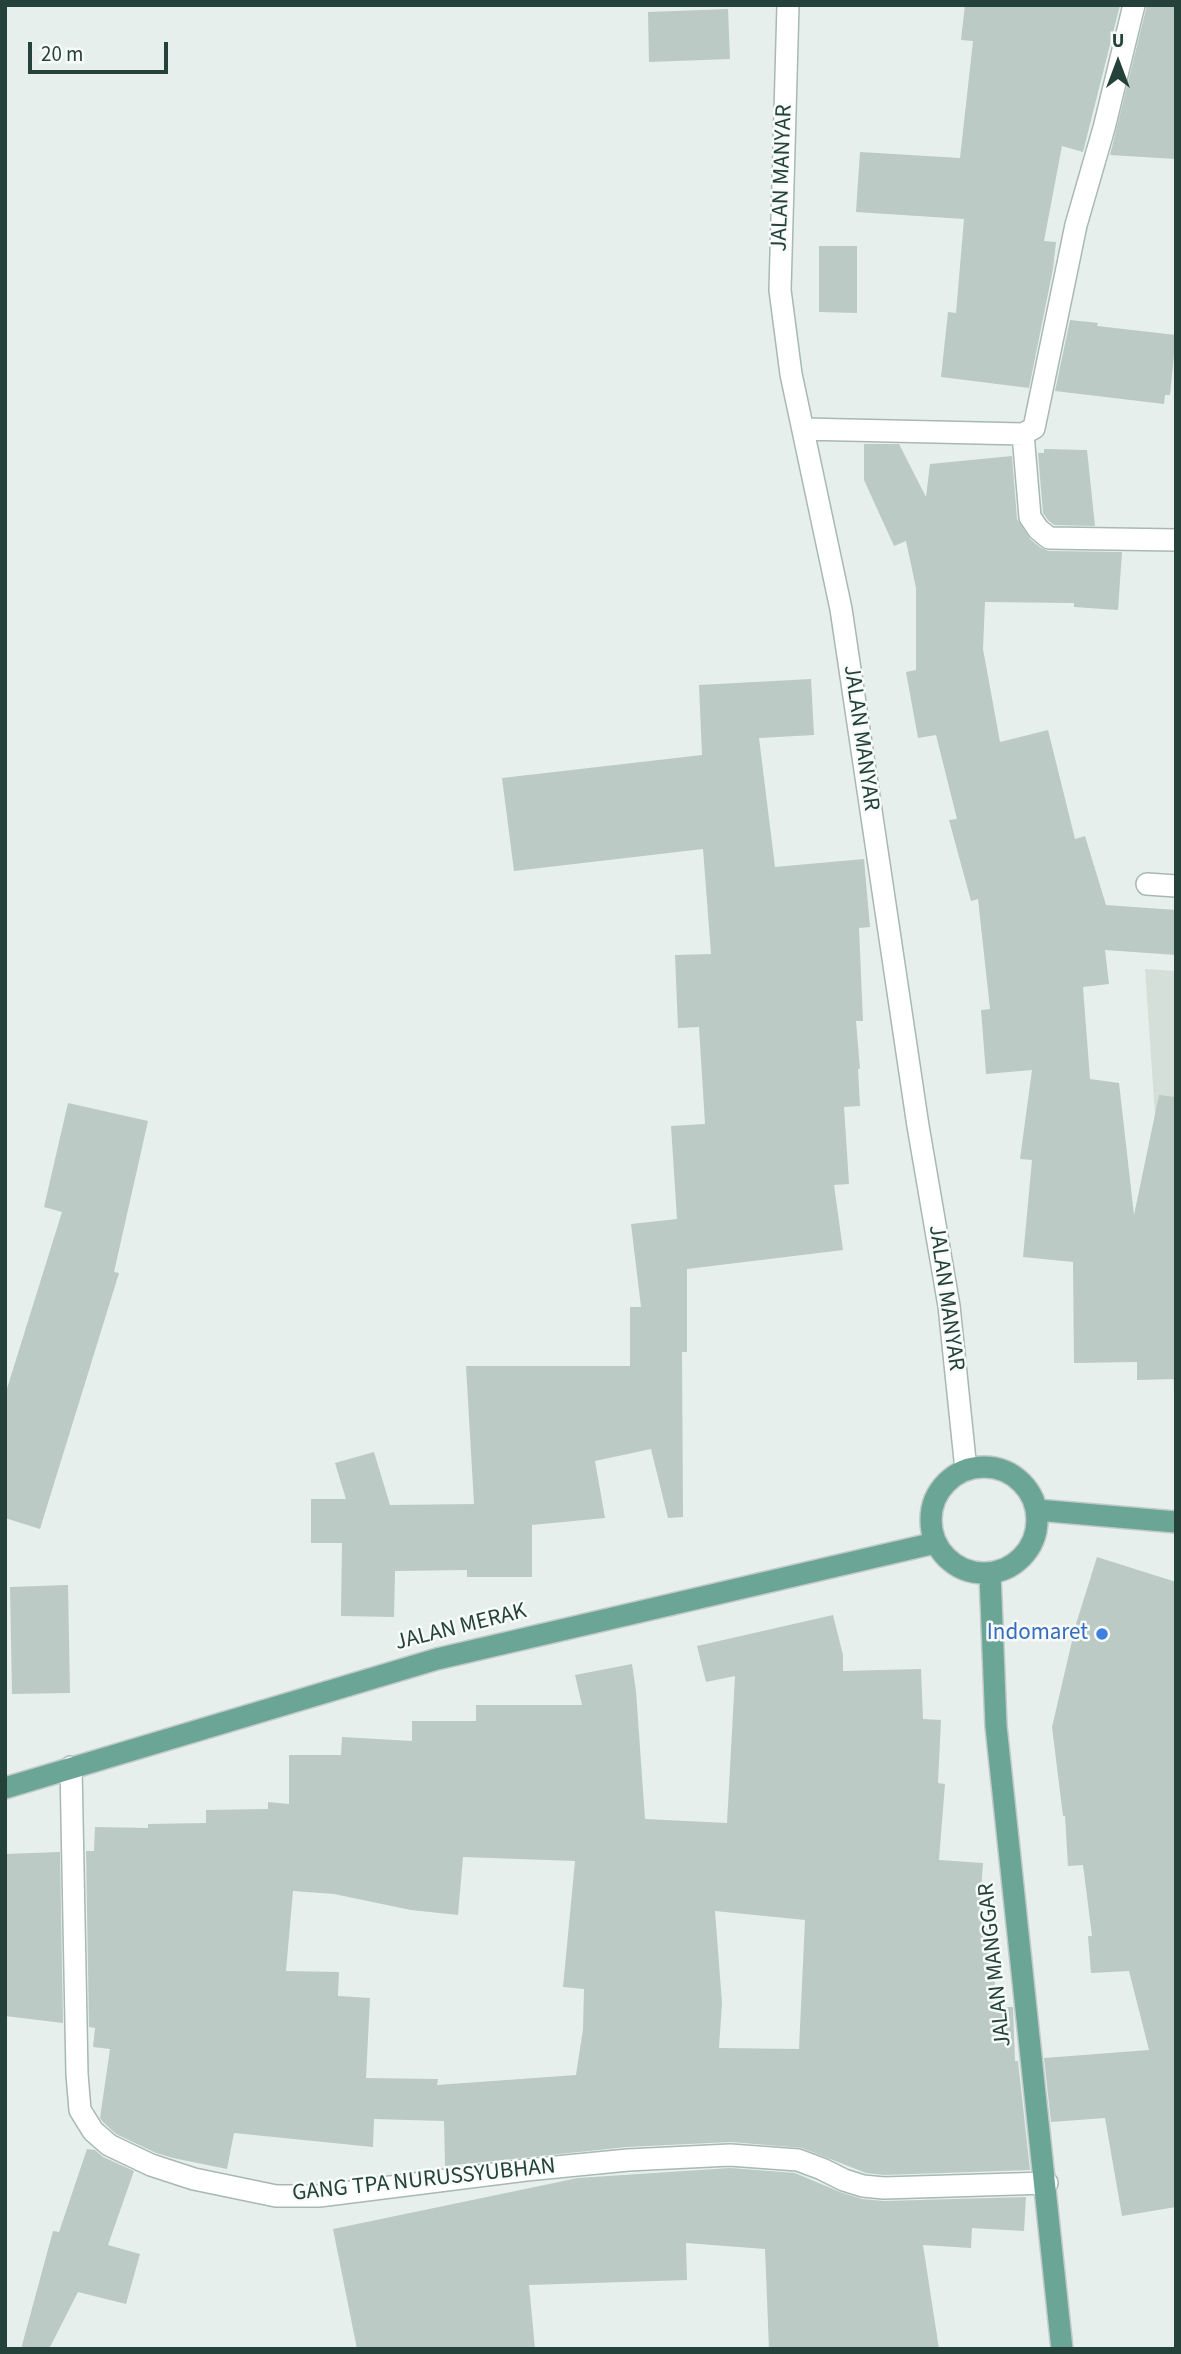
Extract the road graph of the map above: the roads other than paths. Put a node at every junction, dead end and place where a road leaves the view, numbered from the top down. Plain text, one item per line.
1 (788, 5) edge
2 (1134, 5) edge
3 (803, 429) junction
4 (1023, 434) junction
5 (1176, 540) edge
6 (1147, 884) dead end
7 (1176, 886) edge
8 (966, 1470) junction
9 (1037, 1510) junction
10 (1176, 1522) edge
11 (935, 1543) junction
12 (990, 1574) junction
13 (71, 1767) junction
14 (5, 1788) edge
15 (1047, 2183) junction
16 (1062, 2349) edge

1 - 3 street, JALAN MANYAR
2 - 4 street
3 - 4 street
3 - 8 street, JALAN MANYAR
4 - 5 street
6 - 7 street
8 - 9 main road
8 - 11 main road
9 - 10 main road
9 - 12 main road
11 - 12 main road
11 - 13 main road, JALAN MERAK
12 - 15 main road, JALAN MANGGAR
13 - 14 main road, JALAN MERAK
13 - 15 street, GANG TPA NURUSSYUBHAN
15 - 16 main road, JALAN MANGGAR

